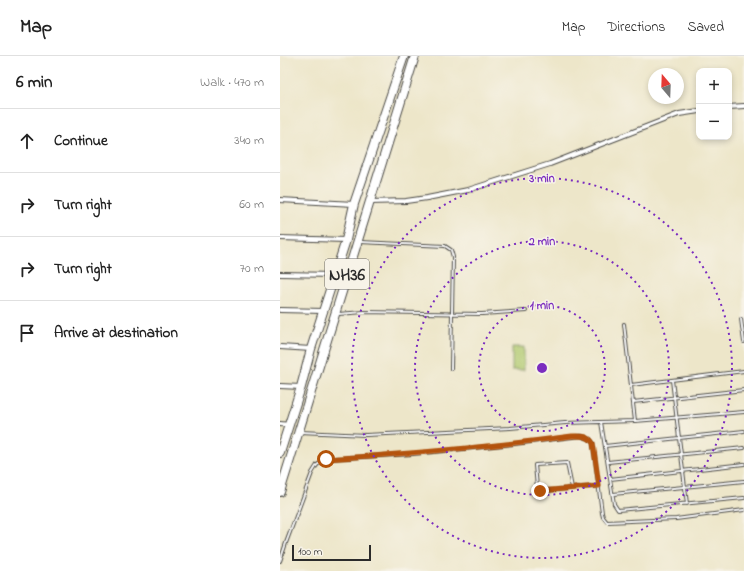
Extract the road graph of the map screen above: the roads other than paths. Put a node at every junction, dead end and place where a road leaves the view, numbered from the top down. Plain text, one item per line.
1 (404, 56) edge
2 (415, 56) edge
3 (744, 106) edge
4 (732, 107) edge
5 (696, 111) edge
6 (280, 200) edge
7 (370, 202) junction
8 (354, 204) junction
9 (280, 238) edge
10 (346, 240) junction
11 (357, 242) junction
12 (280, 274) edge
13 (335, 275) junction
14 (280, 310) edge
15 (526, 310) dead end
16 (323, 312) junction
17 (453, 313) junction
18 (335, 314) junction
19 (741, 319) dead end
20 (624, 324) dead end
21 (744, 342) edge
22 (280, 347) edge
23 (311, 349) junction
24 (451, 368) dead end
25 (744, 371) edge
26 (672, 380) junction
27 (631, 385) junction
28 (280, 386) edge
29 (301, 387) junction
30 (744, 390) edge
31 (674, 397) junction
32 (633, 402) junction
33 (744, 412) edge
34 (676, 418) junction
35 (634, 421) junction
36 (601, 422) junction
37 (280, 424) edge
38 (290, 425) junction
39 (744, 431) edge
40 (299, 432) junction
41 (679, 438) junction
42 (605, 446) junction
43 (744, 448) edge
44 (280, 452) edge
45 (681, 455) junction
46 (608, 462) junction
47 (744, 464) edge
48 (683, 471) junction
49 (610, 479) junction
50 (744, 480) edge
51 (599, 486) junction
52 (685, 487) junction
53 (572, 488) junction
54 (280, 492) edge
55 (613, 494) junction
56 (744, 498) edge
57 (687, 504) junction
58 (744, 510) edge
59 (280, 561) edge

1 - 8 highway, NH36
2 - 7 highway, NH36
3 - 4 street
5 - 7 street
6 - 8 street
7 - 11 highway, NH36
8 - 10 highway, NH36
9 - 10 street
10 - 13 highway, NH36
11 - 17 lane
11 - 18 highway, NH36
12 - 13 street
13 - 16 highway, NH36
14 - 16 street
15 - 17 lane
16 - 23 highway, NH36
17 - 18 lane
17 - 24 lane
18 - 40 highway, NH36
19 - 21 lane
20 - 27 lane
22 - 23 street
23 - 29 highway, NH36
25 - 26 lane
26 - 27 lane
26 - 31 lane
27 - 32 lane
28 - 29 street
29 - 38 highway, NH36
30 - 31 lane
31 - 32 lane
31 - 34 lane
32 - 35 lane
33 - 34 lane
34 - 35 lane
34 - 41 lane
35 - 36 lane
36 - 40 lane
36 - 42 lane
37 - 38 street
38 - 44 highway, NH36
39 - 41 lane
40 - 54 highway, NH36
41 - 42 lane
41 - 45 lane
42 - 46 lane
43 - 45 lane
45 - 46 lane
45 - 48 lane
46 - 49 lane
47 - 48 lane
48 - 49 lane
48 - 52 lane
49 - 55 lane
50 - 52 lane
51 - 53 lane
51 - 58 lane
51 - 59 lane
52 - 55 lane
52 - 57 lane
53 - 53 lane
55 - 57 lane
56 - 57 lane

